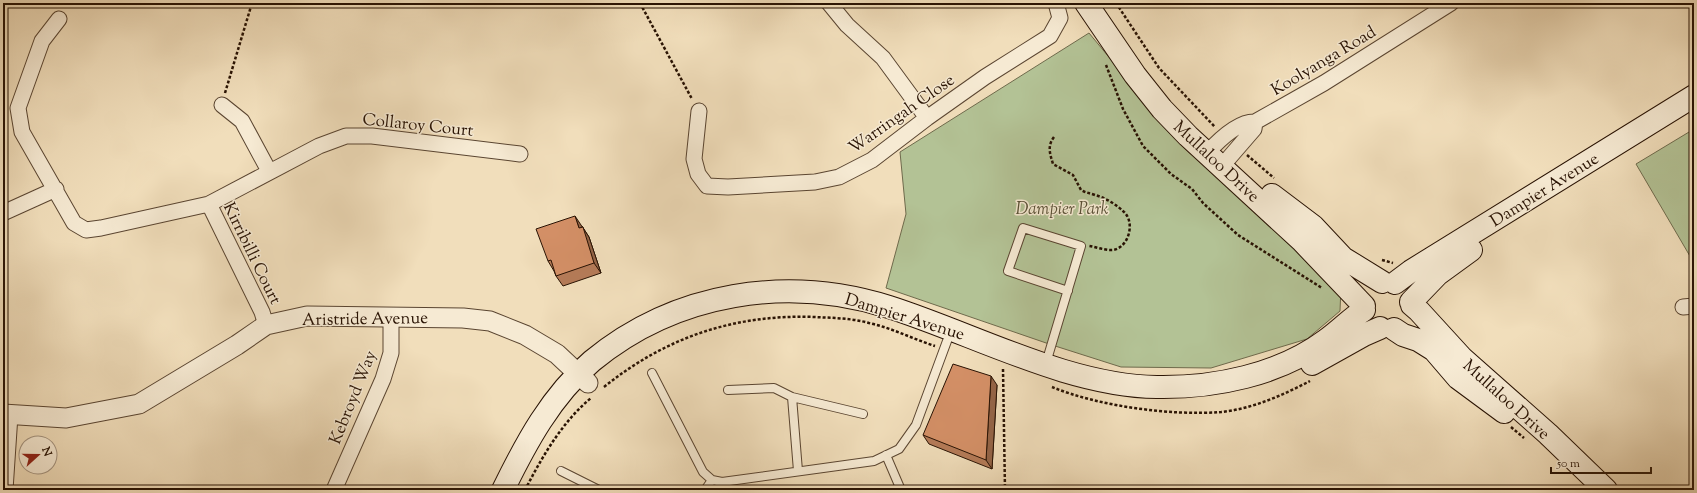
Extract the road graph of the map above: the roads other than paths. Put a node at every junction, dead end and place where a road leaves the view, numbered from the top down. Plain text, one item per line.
1 (830, 3) edge
2 (1056, 3) edge
3 (1086, 3) edge
4 (1100, 3) edge
5 (1451, 3) edge
6 (59, 19) dead end
7 (1694, 96) edge
8 (222, 105) road end
9 (1694, 110) edge
10 (699, 111) road end
11 (927, 118) junction
12 (520, 154) dead end
13 (1218, 155) junction
14 (269, 171) junction
15 (56, 189) junction
16 (209, 204) junction
17 (3, 213) edge
18 (1389, 283) junction
19 (1068, 291) junction
20 (1411, 304) junction
21 (1364, 308) junction
22 (391, 316) junction
23 (266, 326) junction
24 (1387, 329) junction
25 (947, 341) junction
26 (1046, 364) junction
27 (652, 373) dead end
28 (584, 379) junction
29 (728, 390) dead end
30 (792, 397) junction
31 (6, 414) edge
32 (863, 414) dead end
33 (886, 455) junction
34 (561, 471) dead end
35 (798, 472) junction
36 (712, 480) junction
37 (5, 490) edge
38 (334, 490) edge
39 (503, 490) edge
40 (516, 490) edge
41 (599, 490) edge
42 (705, 490) edge
43 (901, 490) edge
44 (1589, 490) edge
45 (1606, 490) edge

1 - 11 street
2 - 11 street, Warringah Close
3 - 13 main road, Mullaloo Drive
4 - 13 main road, Mullaloo Drive
5 - 13 street, Koolyanga Road
6 - 15 street, Kirribilli Court
7 - 18 main road, Dampier Avenue
8 - 14 street
9 - 20 main road, Dampier Avenue
10 - 11 street, Warringah Close
12 - 14 street, Collaroy Court
13 - 18 main road, Mullaloo Drive
13 - 21 main road, Mullaloo Drive
14 - 16 street, Collaroy Court
15 - 16 street, Kirribilli Court
15 - 17 street
16 - 23 street, Kirribilli Court
18 - 20 main road
18 - 21 main road
19 - 19 lane
19 - 26 lane
20 - 24 main road
20 - 45 main road, Mullaloo Drive
21 - 24 main road
21 - 26 main road, Dampier Avenue
22 - 23 street, Aristride Avenue
22 - 28 street, Aristride Avenue
22 - 38 street, Kebroyd Way
23 - 31 street, Aristride Avenue
24 - 25 main road, Dampier Avenue
24 - 44 main road, Mullaloo Drive
25 - 28 main road, Dampier Avenue
25 - 33 lane
26 - 28 main road, Dampier Avenue
27 - 36 lane
28 - 39 main road, Dampier Avenue
28 - 40 main road, Dampier Avenue
29 - 30 lane
30 - 32 lane
30 - 35 lane
31 - 37 street
33 - 35 lane
33 - 43 lane
34 - 41 lane
35 - 36 lane
36 - 42 lane

